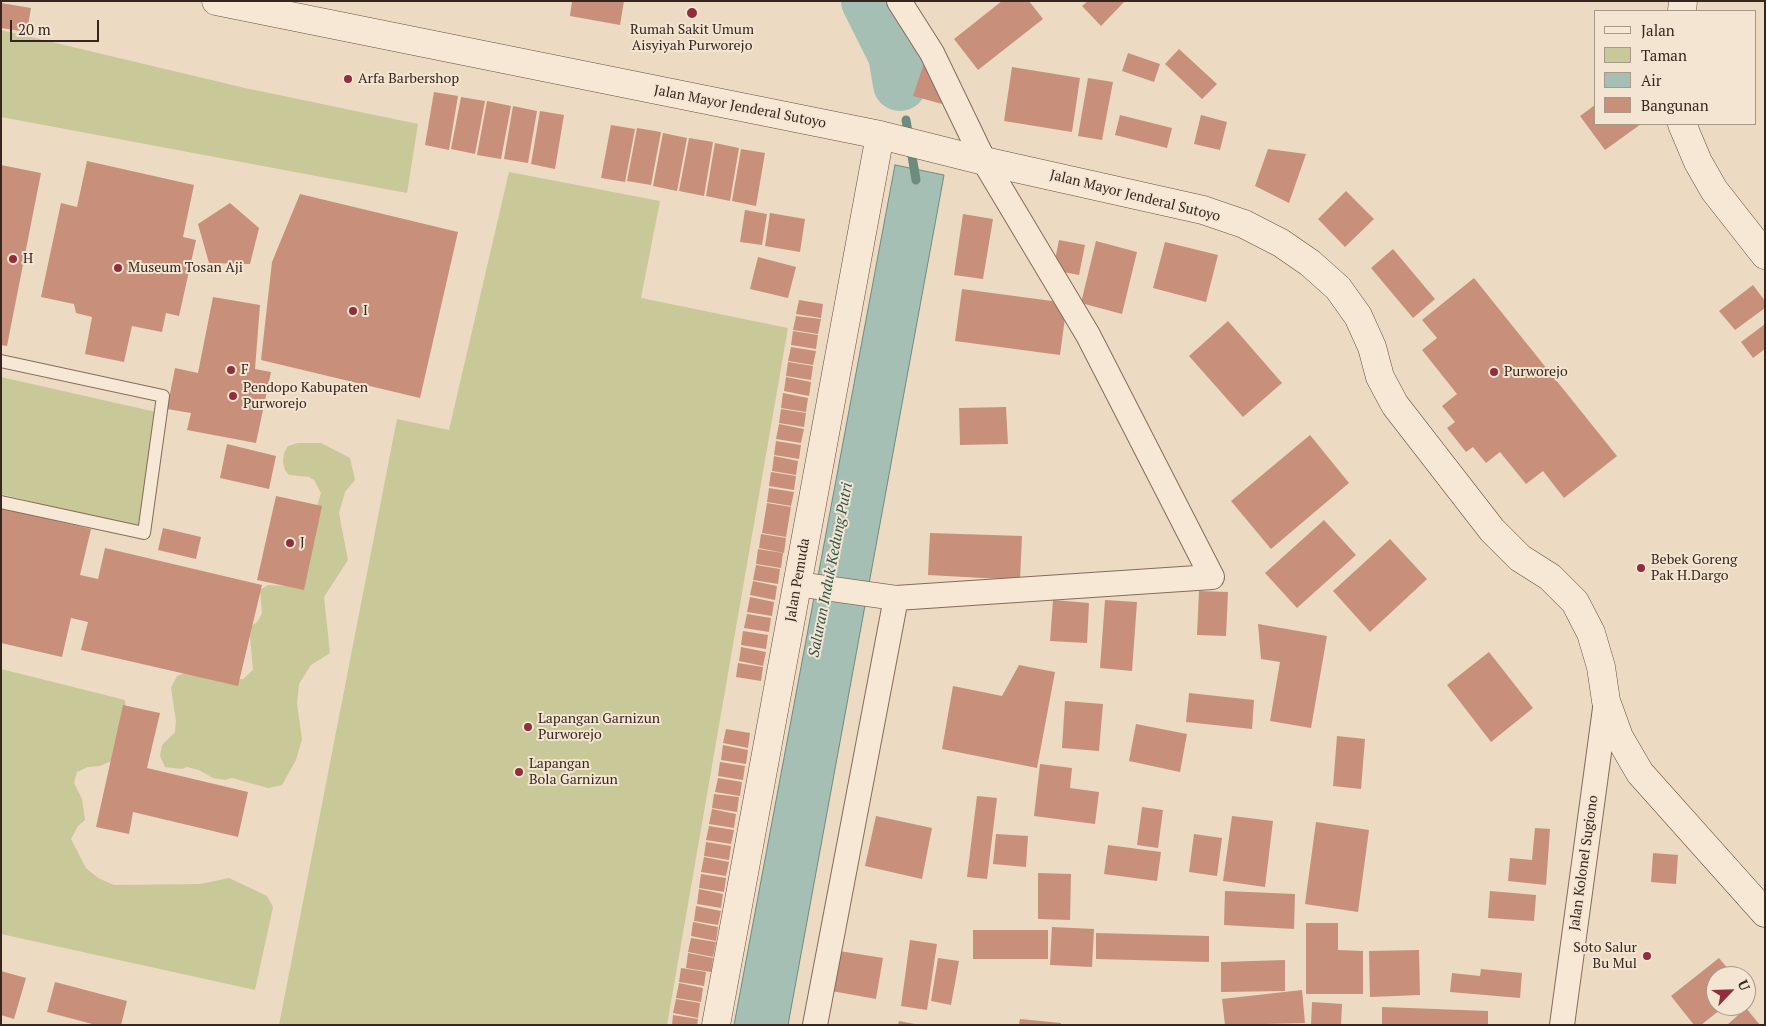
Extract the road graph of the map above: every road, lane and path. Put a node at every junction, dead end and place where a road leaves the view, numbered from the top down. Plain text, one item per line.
1 (216, 1) edge
2 (899, 1) edge
3 (1682, 125) edge
4 (889, 137) junction
5 (984, 161) junction
6 (1765, 255) edge
7 (1, 361) edge
8 (1, 502) edge
9 (805, 585) junction
10 (886, 596) junction
11 (1606, 701) junction
12 (1765, 913) edge
13 (716, 1025) edge
14 (815, 1025) edge
15 (1562, 1025) edge

1 - 4 main road, Jalan Mayor Jenderal Sutoyo
2 - 5 street
3 - 6 main road
4 - 5 main road, Jalan Mayor Jenderal Sutoyo
4 - 9 main road, Jalan Pemuda
5 - 10 street
5 - 11 main road, Jalan Mayor Jenderal Sutoyo
7 - 8 lane
9 - 10 street
9 - 13 main road, Jalan Pemuda
10 - 14 street
11 - 12 main road, Jalan Mayor Jenderal Sutoyo
11 - 15 street, Jalan Kolonel Sugiono

